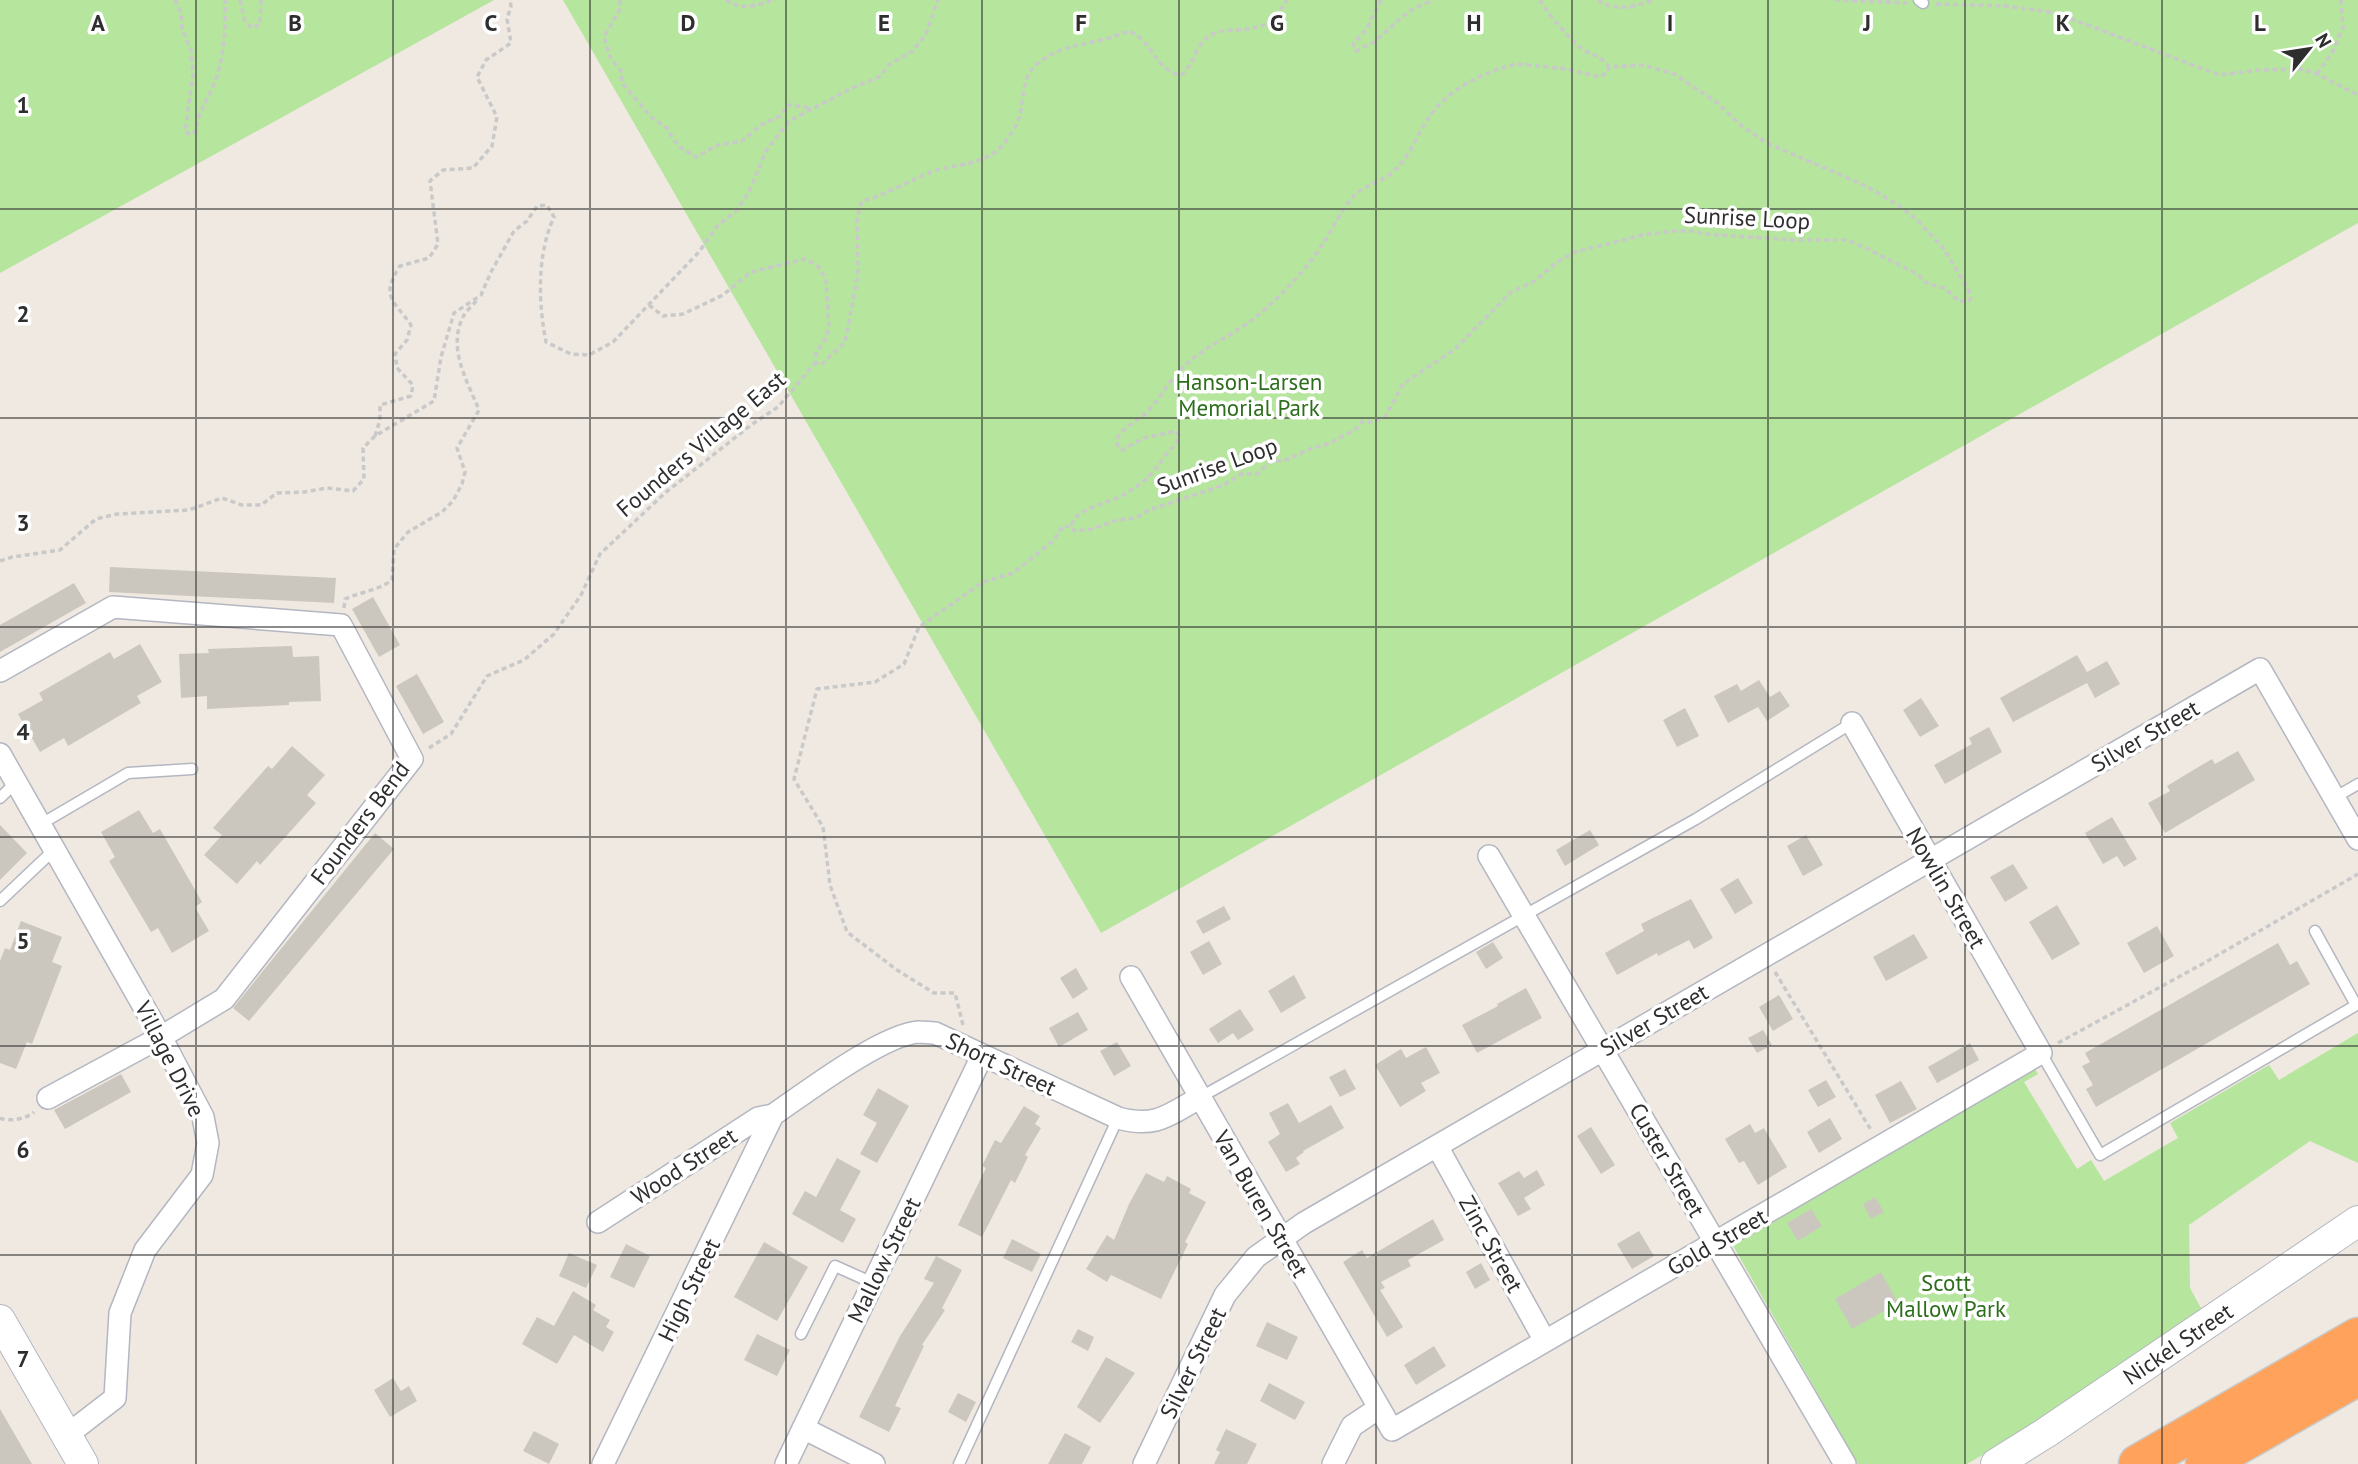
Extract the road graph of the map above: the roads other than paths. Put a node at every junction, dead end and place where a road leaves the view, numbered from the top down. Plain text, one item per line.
1 (0, 671) edge
2 (1852, 723) joint
3 (0, 754) edge
4 (192, 769) dead end
5 (16, 782) junction
6 (2358, 784) edge
7 (0, 798) edge
8 (2334, 798) junction
9 (41, 824) junction
10 (2358, 839) edge
11 (55, 849) junction
12 (1489, 856) dead end
13 (1930, 860) junction
14 (0, 901) edge
15 (1524, 917) junction
16 (2315, 931) dead end
17 (1131, 977) dead end
18 (2357, 1004) edge
19 (161, 1037) junction
20 (1603, 1049) junction
21 (2041, 1053) junction
22 (982, 1056) junction
23 (48, 1098) road end
24 (1199, 1098) junction
25 (773, 1115) junction
26 (1118, 1118) junction
27 (1437, 1146) junction
28 (2358, 1221) edge
29 (598, 1222) dead end
30 (1282, 1238) junction
31 (1715, 1242) junction
32 (873, 1283) junction
33 (0, 1321) edge
34 (801, 1334) dead end
35 (2358, 1337) edge
36 (1545, 1341) junction
37 (2358, 1376) edge
38 (1379, 1408) junction
39 (803, 1428) junction
40 (1392, 1430) joint
41 (66, 1435) junction
42 (83, 1464) edge
43 (603, 1464) edge
44 (786, 1464) edge
45 (874, 1464) edge
46 (959, 1464) edge
47 (1144, 1464) edge
48 (1333, 1464) edge
49 (1845, 1464) edge
50 (1996, 1464) edge
51 (2138, 1464) edge
52 (2205, 1464) edge

1 - 19 street, Founders Bend
2 - 13 street, Nowlin Street
2 - 15 lane
3 - 5 street, Village Drive
4 - 9 lane
5 - 7 lane
5 - 9 street, Village Drive
6 - 8 lane
8 - 10 street
8 - 13 street, Silver Street
9 - 11 street, Village Drive
11 - 14 lane
11 - 19 street, Village Drive
12 - 15 street, Custer Street
13 - 20 street, Silver Street
13 - 21 street, Nowlin Street
15 - 20 street, Custer Street
15 - 24 lane
16 - 18 lane
17 - 24 street, Van Buren Street
18 - 21 lane
19 - 23 street, Founders Bend
19 - 41 street, Village Drive
20 - 27 street, Silver Street
20 - 31 street, Custer Street
21 - 31 street, Gold Street
22 - 25 street, Short Street
22 - 26 street, Short Street
22 - 32 street, Mallow Street
24 - 26 street, Short Street
24 - 30 street, Van Buren Street
25 - 29 street, Wood Street
25 - 43 street, High Street
26 - 46 lane
27 - 30 street, Silver Street
27 - 36 street, Zinc Street
28 - 50 main road, Nickel Street
30 - 38 street, Van Buren Street
30 - 47 street, Silver Street
31 - 36 street, Gold Street
31 - 49 street, Custer Street
32 - 34 lane
32 - 39 street, Mallow Street
33 - 41 main road
35 - 51 highway
36 - 40 street, Gold Street
37 - 52 highway
38 - 40 street, Van Buren Street
38 - 48 street
39 - 44 street, Mallow Street
39 - 45 street
41 - 42 main road

